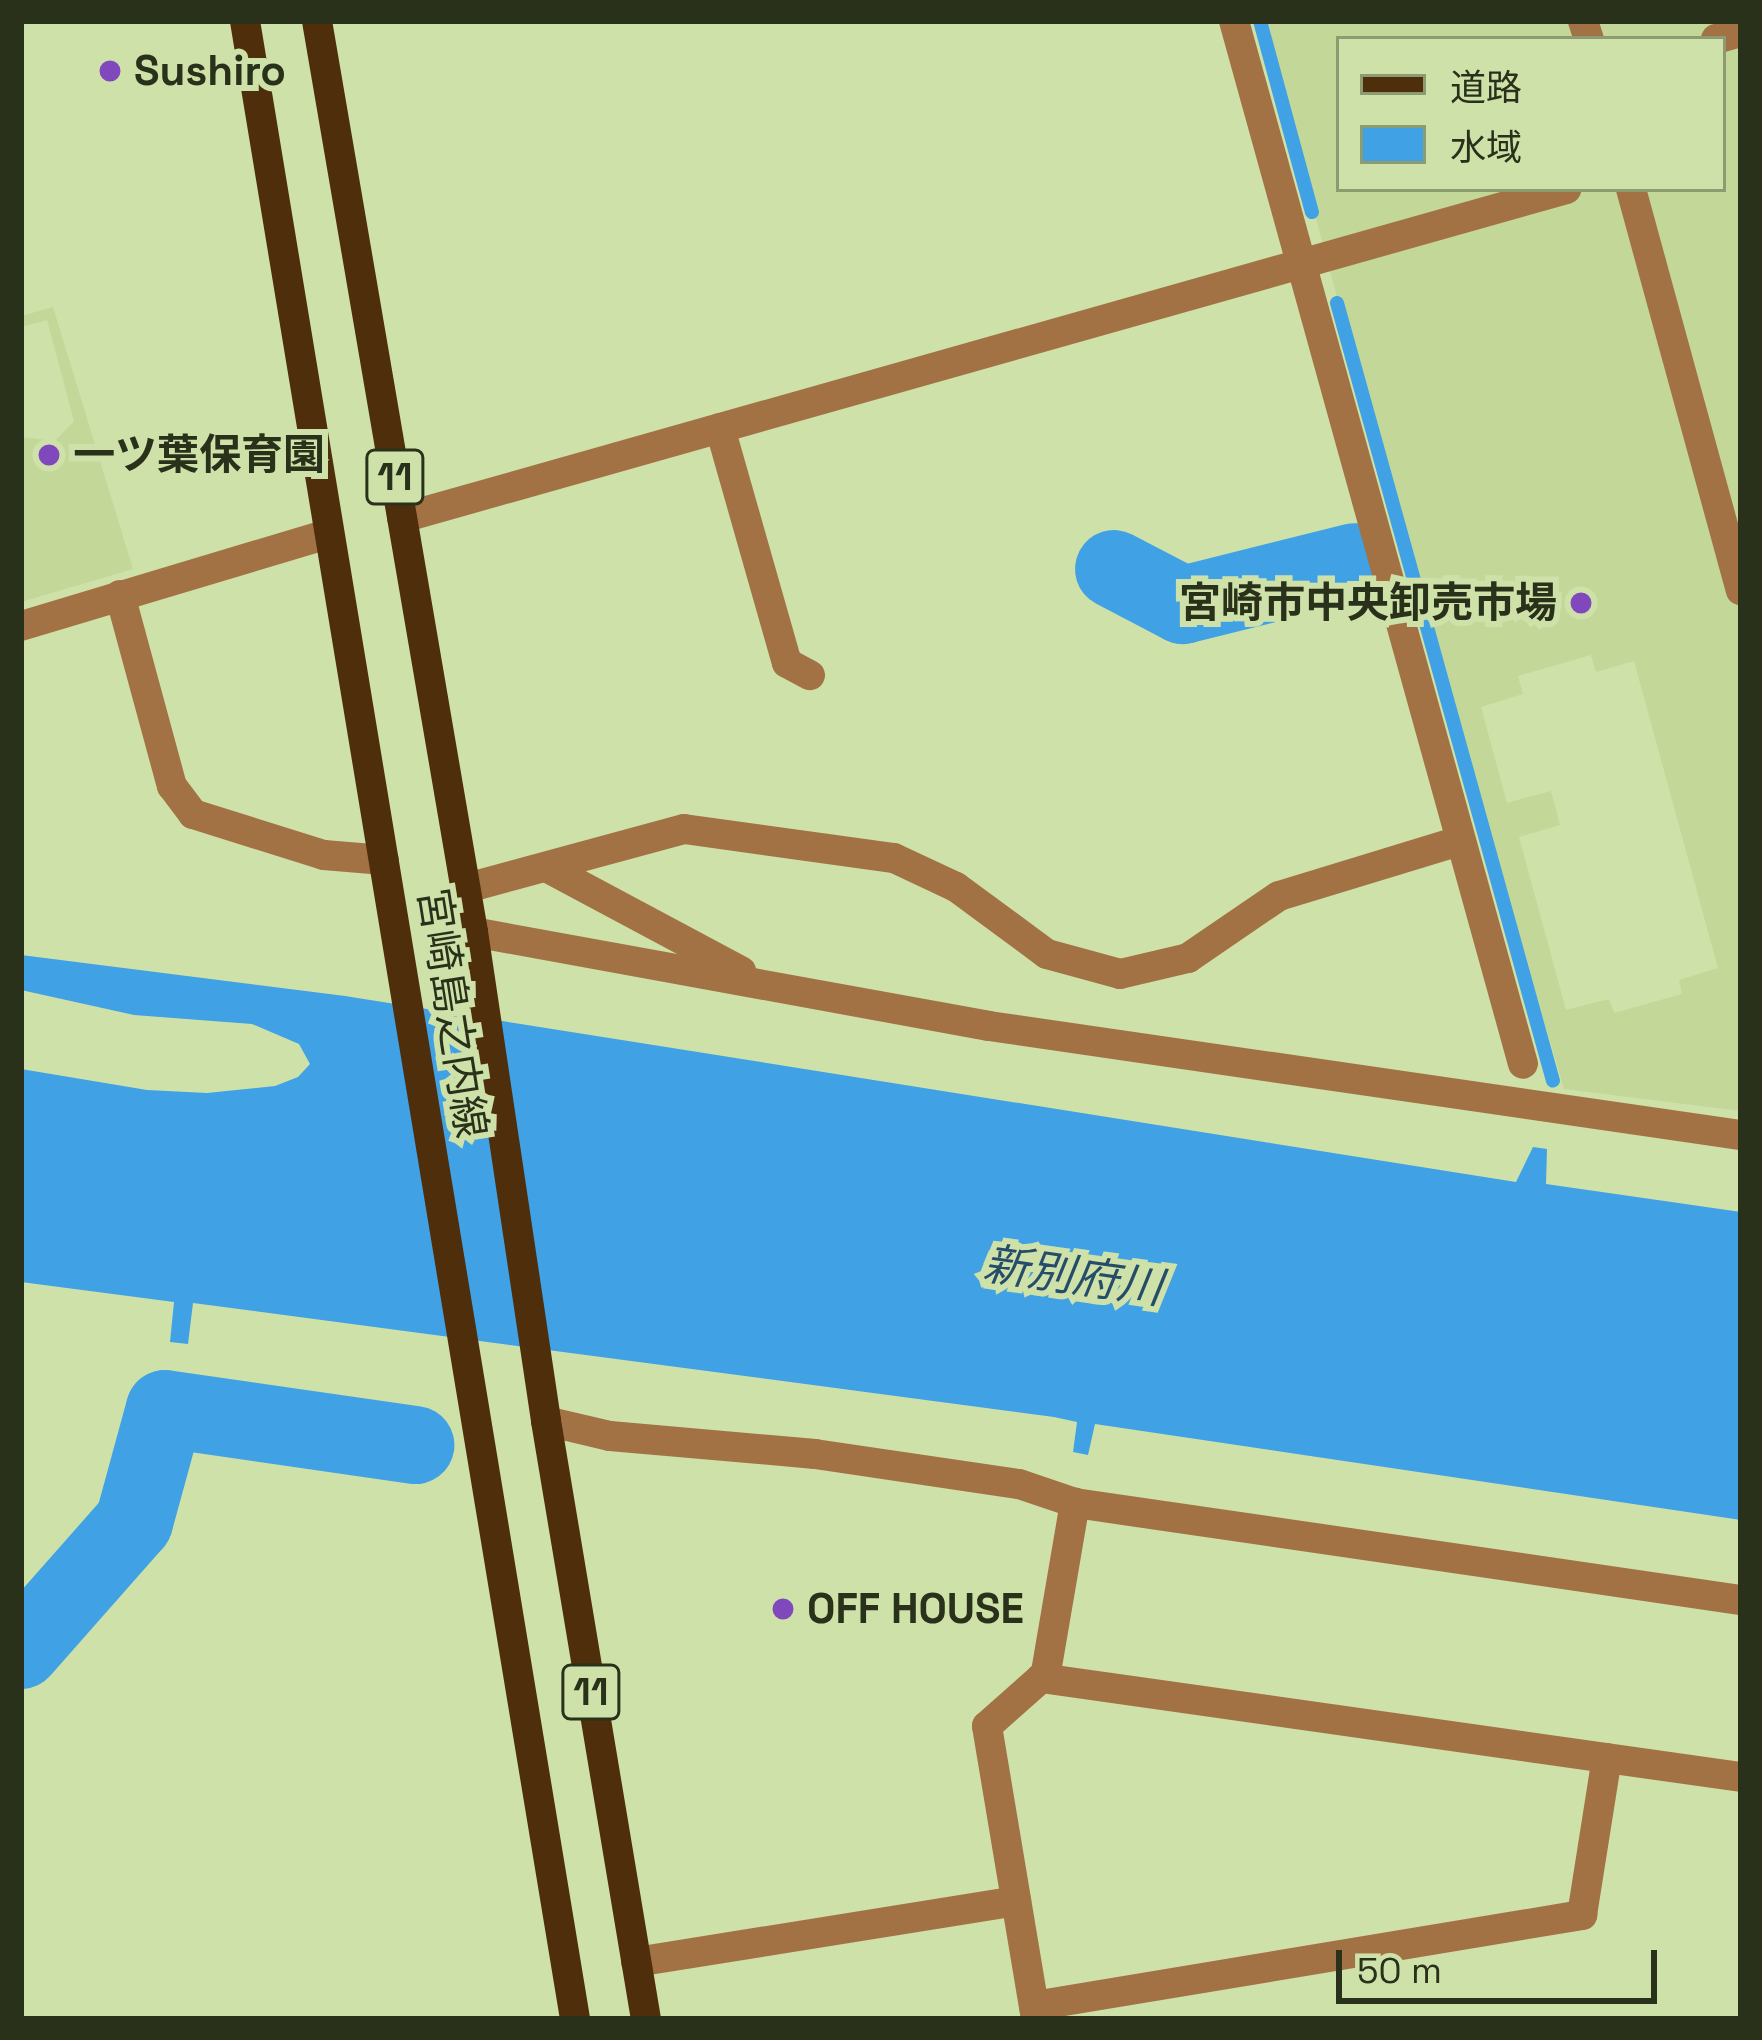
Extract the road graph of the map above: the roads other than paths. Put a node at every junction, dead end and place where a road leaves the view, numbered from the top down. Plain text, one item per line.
1 (244, 21) edge
2 (317, 21) edge
3 (1234, 21) edge
4 (1556, 192) edge
5 (1632, 192) edge
6 (1302, 265) junction
7 (720, 428) junction
8 (402, 518) junction
9 (327, 534) junction
10 (1741, 590) edge
11 (121, 595) junction
12 (21, 626) edge
13 (810, 675) dead end
14 (1459, 841) junction
15 (384, 860) junction
16 (548, 868) junction
17 (463, 890) junction
18 (473, 932) junction
19 (750, 980) junction
20 (1523, 1064) dead end
21 (1741, 1135) edge
22 (546, 1421) junction
23 (1076, 1503) junction
24 (1741, 1600) edge
25 (1046, 1678) junction
26 (1606, 1758) junction
27 (1741, 1777) edge
28 (1016, 1901) junction
29 (636, 1961) junction
30 (1035, 2012) edge
31 (575, 2019) edge
32 (646, 2019) edge

1 - 9 main road, 宮崎島之内線 / 11
2 - 8 main road, 宮崎島之内線 / 11
3 - 6 street
4 - 6 street
5 - 10 street
6 - 7 street
6 - 14 street
7 - 8 street
7 - 13 street
8 - 17 main road, 宮崎島之内線 / 11
9 - 11 street
9 - 15 main road, 宮崎島之内線 / 11
11 - 12 street
11 - 15 street
14 - 16 street
14 - 20 street
15 - 31 main road, 宮崎島之内線 / 11
16 - 17 street
16 - 19 street
17 - 18 main road, 宮崎島之内線 / 11
18 - 19 street
18 - 22 main road, 宮崎島之内線 / 11
19 - 21 street
22 - 23 street
22 - 29 main road, 宮崎島之内線 / 11
23 - 24 street
23 - 25 street
25 - 26 street
25 - 28 street
26 - 27 street
26 - 30 street
28 - 29 street
28 - 30 street
29 - 32 main road, 宮崎島之内線 / 11

